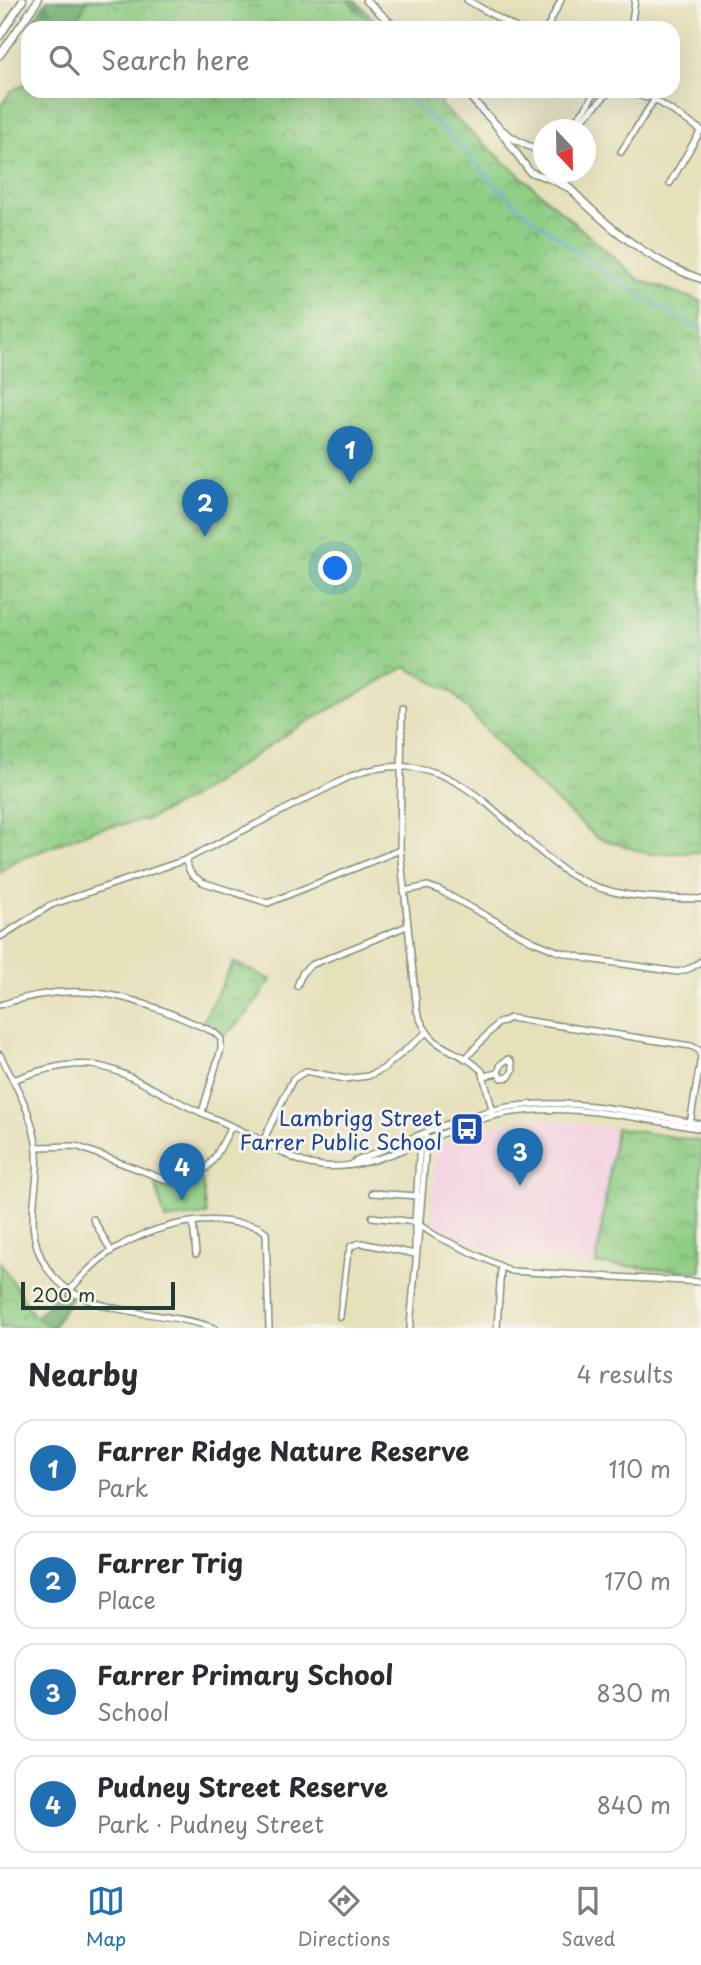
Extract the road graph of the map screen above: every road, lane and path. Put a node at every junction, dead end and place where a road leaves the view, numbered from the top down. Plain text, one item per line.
1 (23, 0) edge
2 (38, 0) edge
3 (366, 0) edge
4 (467, 0) edge
5 (485, 0) edge
6 (561, 0) edge
7 (635, 0) edge
8 (480, 9) junction
9 (24, 21) edge
10 (388, 21) edge
11 (503, 21) edge
12 (550, 21) edge
13 (632, 21) edge
14 (21, 25) edge
15 (3, 31) edge
16 (0, 55) edge
17 (471, 98) edge
18 (591, 98) edge
19 (603, 98) edge
20 (647, 98) edge
21 (651, 98) edge
22 (654, 100) junction
23 (576, 119) edge
24 (583, 119) edge
25 (495, 124) junction
26 (701, 130) edge
27 (533, 147) edge
28 (621, 152) dead end
29 (533, 154) edge
30 (526, 166) junction
31 (533, 174) edge
32 (559, 182) edge
33 (564, 182) edge
34 (670, 183) dead end
35 (569, 188) junction
36 (701, 279) edge
37 (402, 709) dead end
38 (403, 766) junction
39 (400, 850) junction
40 (185, 860) junction
41 (404, 891) junction
42 (701, 899) edge
43 (407, 926) junction
44 (0, 937) edge
45 (701, 961) edge
46 (297, 986) dead end
47 (0, 1004) edge
48 (427, 1032) junction
49 (0, 1055) edge
50 (465, 1059) junction
51 (498, 1073) dead end
52 (484, 1076) junction
53 (13, 1080) junction
54 (202, 1112) junction
55 (493, 1113) junction
56 (690, 1124) junction
57 (701, 1124) edge
58 (231, 1127) junction
59 (701, 1129) edge
60 (423, 1138) junction
61 (263, 1141) junction
62 (37, 1147) junction
63 (372, 1193) dead end
64 (418, 1196) junction
65 (372, 1217) dead end
66 (93, 1219) dead end
67 (415, 1222) junction
68 (193, 1223) junction
69 (420, 1227) junction
70 (111, 1251) junction
71 (196, 1254) dead end
72 (415, 1254) junction
73 (501, 1268) junction
74 (701, 1282) edge
75 (70, 1290) junction
76 (340, 1317) dead end
77 (214, 1328) edge
78 (269, 1328) edge
79 (410, 1328) edge
80 (497, 1328) edge

1 - 15 main road
2 - 9 main road
3 - 10 main road
4 - 8 street
5 - 8 street
6 - 12 street
7 - 13 street
8 - 11 street
14 - 16 main road
17 - 25 main road
18 - 23 street
19 - 24 street
20 - 22 street
21 - 22 street
22 - 26 street
22 - 28 street
25 - 27 main road
25 - 30 main road
26 - 34 street
29 - 30 main road
30 - 31 main road
32 - 35 main road
33 - 35 main road
35 - 36 main road
37 - 38 street
38 - 39 street
38 - 40 street
38 - 42 street
39 - 40 street
39 - 41 street
40 - 44 street
41 - 43 street
41 - 45 street
43 - 46 street
43 - 48 street
47 - 54 street
48 - 50 street
48 - 61 street
49 - 53 street
50 - 52 street
50 - 56 street
51 - 52 street
52 - 55 street
53 - 54 street
53 - 62 street
54 - 58 street
55 - 56 street
55 - 60 street
56 - 57 street
56 - 59 street
58 - 61 street
58 - 62 street
60 - 61 street
60 - 64 street
60 - 69 street
62 - 75 street
63 - 64 street
64 - 67 street
65 - 67 street
66 - 70 street
67 - 69 street
67 - 72 street
68 - 70 street
68 - 71 street
68 - 78 street
69 - 72 street
69 - 73 street
70 - 75 street
72 - 76 street
72 - 79 street
73 - 74 street
73 - 80 street
75 - 77 street

